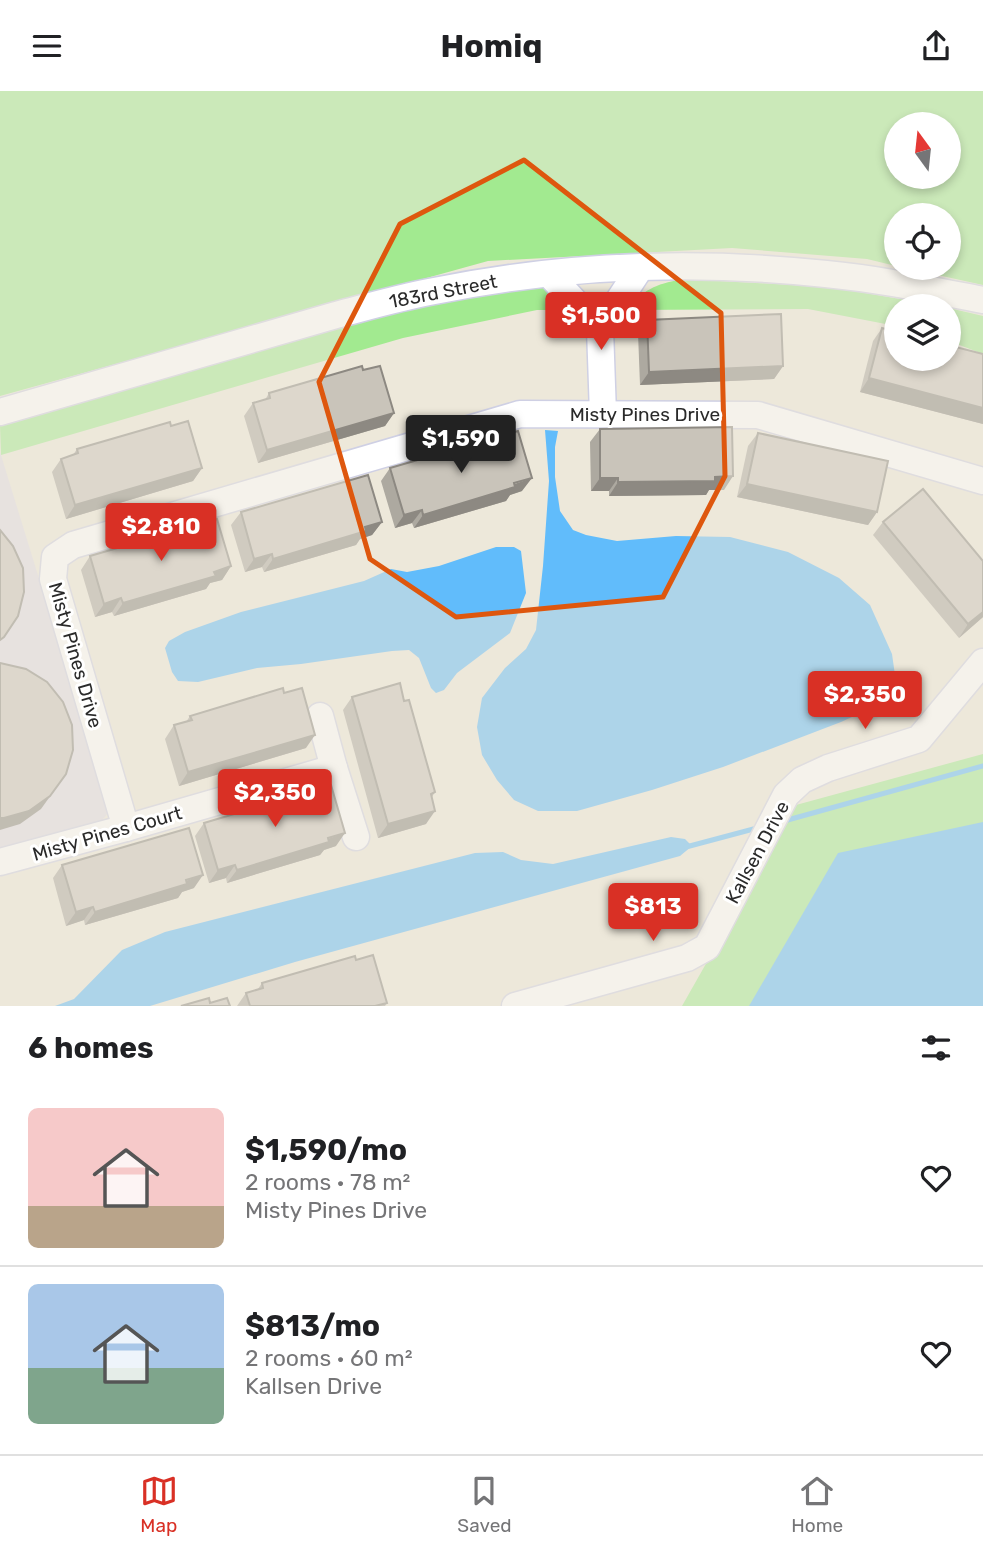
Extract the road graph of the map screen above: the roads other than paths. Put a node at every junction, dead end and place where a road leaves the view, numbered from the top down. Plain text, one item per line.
1 (640, 268) junction
2 (550, 274) junction
3 (983, 300) edge
4 (600, 329) junction
5 (0, 412) edge
6 (603, 414) junction
7 (983, 481) edge
8 (983, 662) edge
9 (320, 716) dead end
10 (334, 768) junction
11 (126, 828) junction
12 (356, 837) dead end
13 (0, 862) edge
14 (514, 1006) edge

1 - 2 street, 183rd Street
1 - 3 street, 183rd Street
1 - 4 street
2 - 4 street
2 - 5 street, 183rd Street
4 - 6 street
6 - 7 street, Misty Pines Drive
6 - 11 street, Misty Pines Drive
8 - 14 street, Kallsen Drive
9 - 10 street
10 - 11 street, Misty Pines Court
10 - 12 street
11 - 13 street, Misty Pines Court

